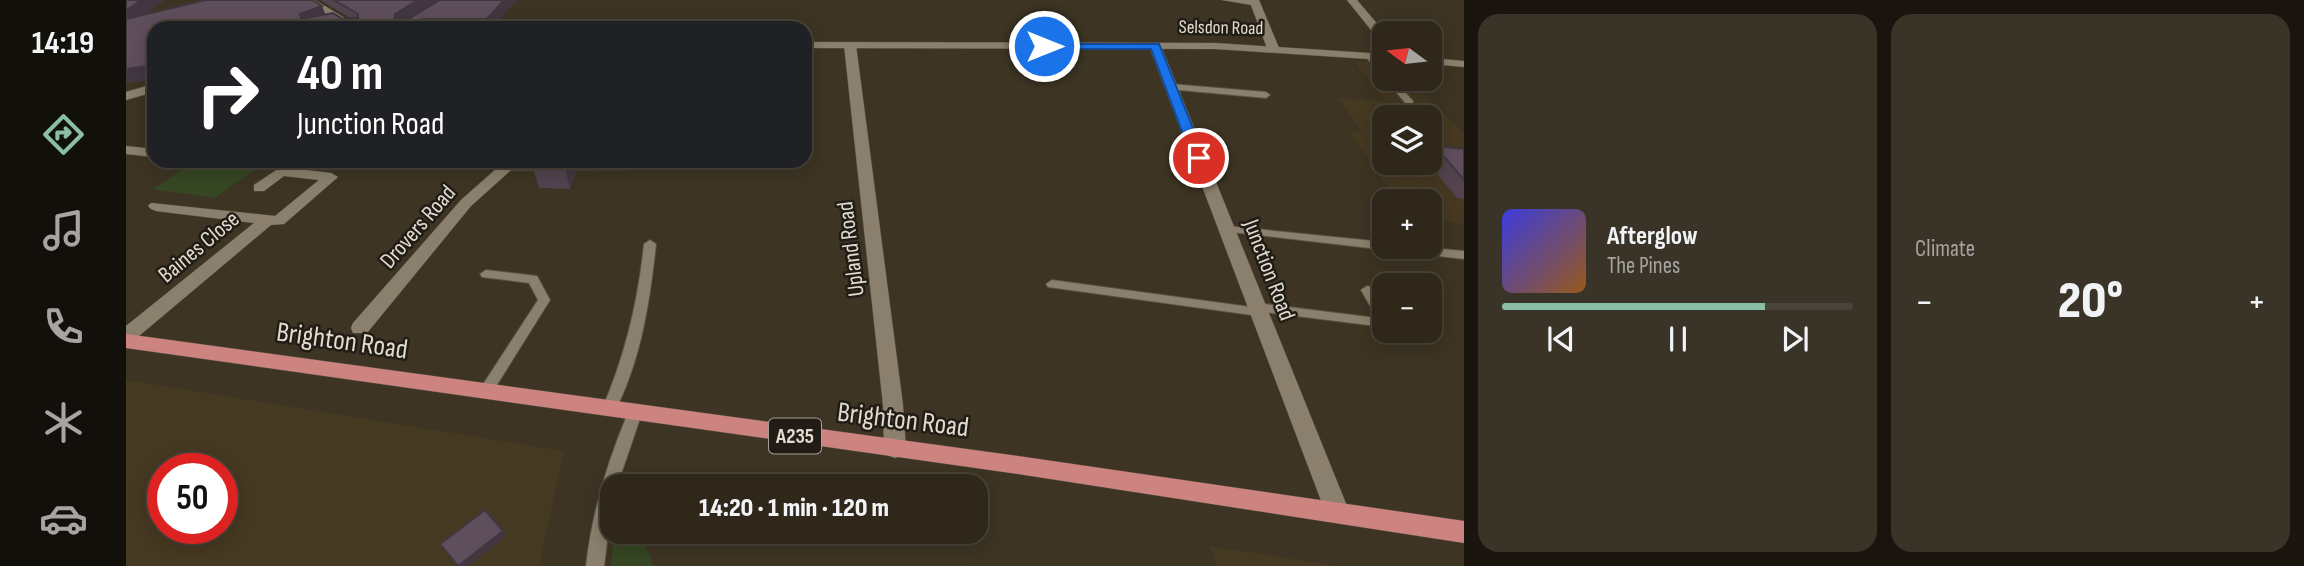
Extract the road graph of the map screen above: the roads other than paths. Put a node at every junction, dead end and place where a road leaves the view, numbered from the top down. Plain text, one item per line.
1 (308, 0) edge
2 (1227, 0) edge
3 (1352, 0) edge
4 (1255, 1) edge
5 (340, 19) junction
6 (334, 21) edge
7 (344, 21) edge
8 (1372, 24) edge
9 (812, 45) edge
10 (849, 45) junction
11 (1155, 46) junction
12 (1273, 48) junction
13 (1370, 56) joint
14 (1372, 58) edge
15 (1442, 62) edge
16 (1464, 64) edge
17 (147, 86) edge
18 (1171, 87) junction
19 (126, 88) edge
20 (147, 88) edge
21 (1400, 91) edge
22 (1266, 95) dead end
23 (126, 96) edge
24 (1410, 103) dead end
25 (126, 150) edge
26 (147, 152) edge
27 (507, 168) edge
28 (259, 188) dead end
29 (156, 206) dead end
30 (268, 220) junction
31 (1227, 229) junction
32 (650, 244) dead end
33 (1372, 245) edge
34 (1442, 252) edge
35 (1464, 255) edge
36 (486, 274) dead end
37 (1052, 284) dead end
38 (1367, 290) dead end
39 (1372, 299) edge
40 (1258, 309) junction
41 (1372, 319) edge
42 (360, 328) dead end
43 (126, 339) edge
44 (485, 392) junction
45 (609, 410) junction
46 (635, 413) junction
47 (895, 449) junction
48 (1337, 511) junction
49 (1464, 532) edge
50 (595, 566) edge

1 - 5 street
2 - 4 street
3 - 8 street
4 - 12 street
5 - 6 lane
5 - 7 street
9 - 10 street, Selsdon Road
10 - 11 street, Selsdon Road
10 - 47 street, Upland Road
11 - 12 street, Selsdon Road
11 - 18 street, Junction Road
12 - 13 street, Selsdon Road
13 - 14 lane
15 - 16 street
17 - 19 street
18 - 22 lane
18 - 31 street, Junction Road
20 - 23 street
21 - 24 lane
25 - 26 street
27 - 42 street, Drovers Road
28 - 30 street, Baines Close
29 - 30 street, Baines Close
30 - 43 street, Baines Close
31 - 33 lane
31 - 40 street, Junction Road
32 - 45 lane
34 - 35 lane
36 - 44 lane
37 - 40 lane
38 - 39 lane
40 - 41 lane
40 - 48 street, Junction Road
43 - 44 main road, Brighton Road / A235
44 - 45 main road, Brighton Road / A235
45 - 46 main road, Brighton Road / A235
46 - 47 main road, Brighton Road / A235
46 - 50 lane
47 - 48 main road, Brighton Road / A235
48 - 49 main road, Brighton Road / A235

